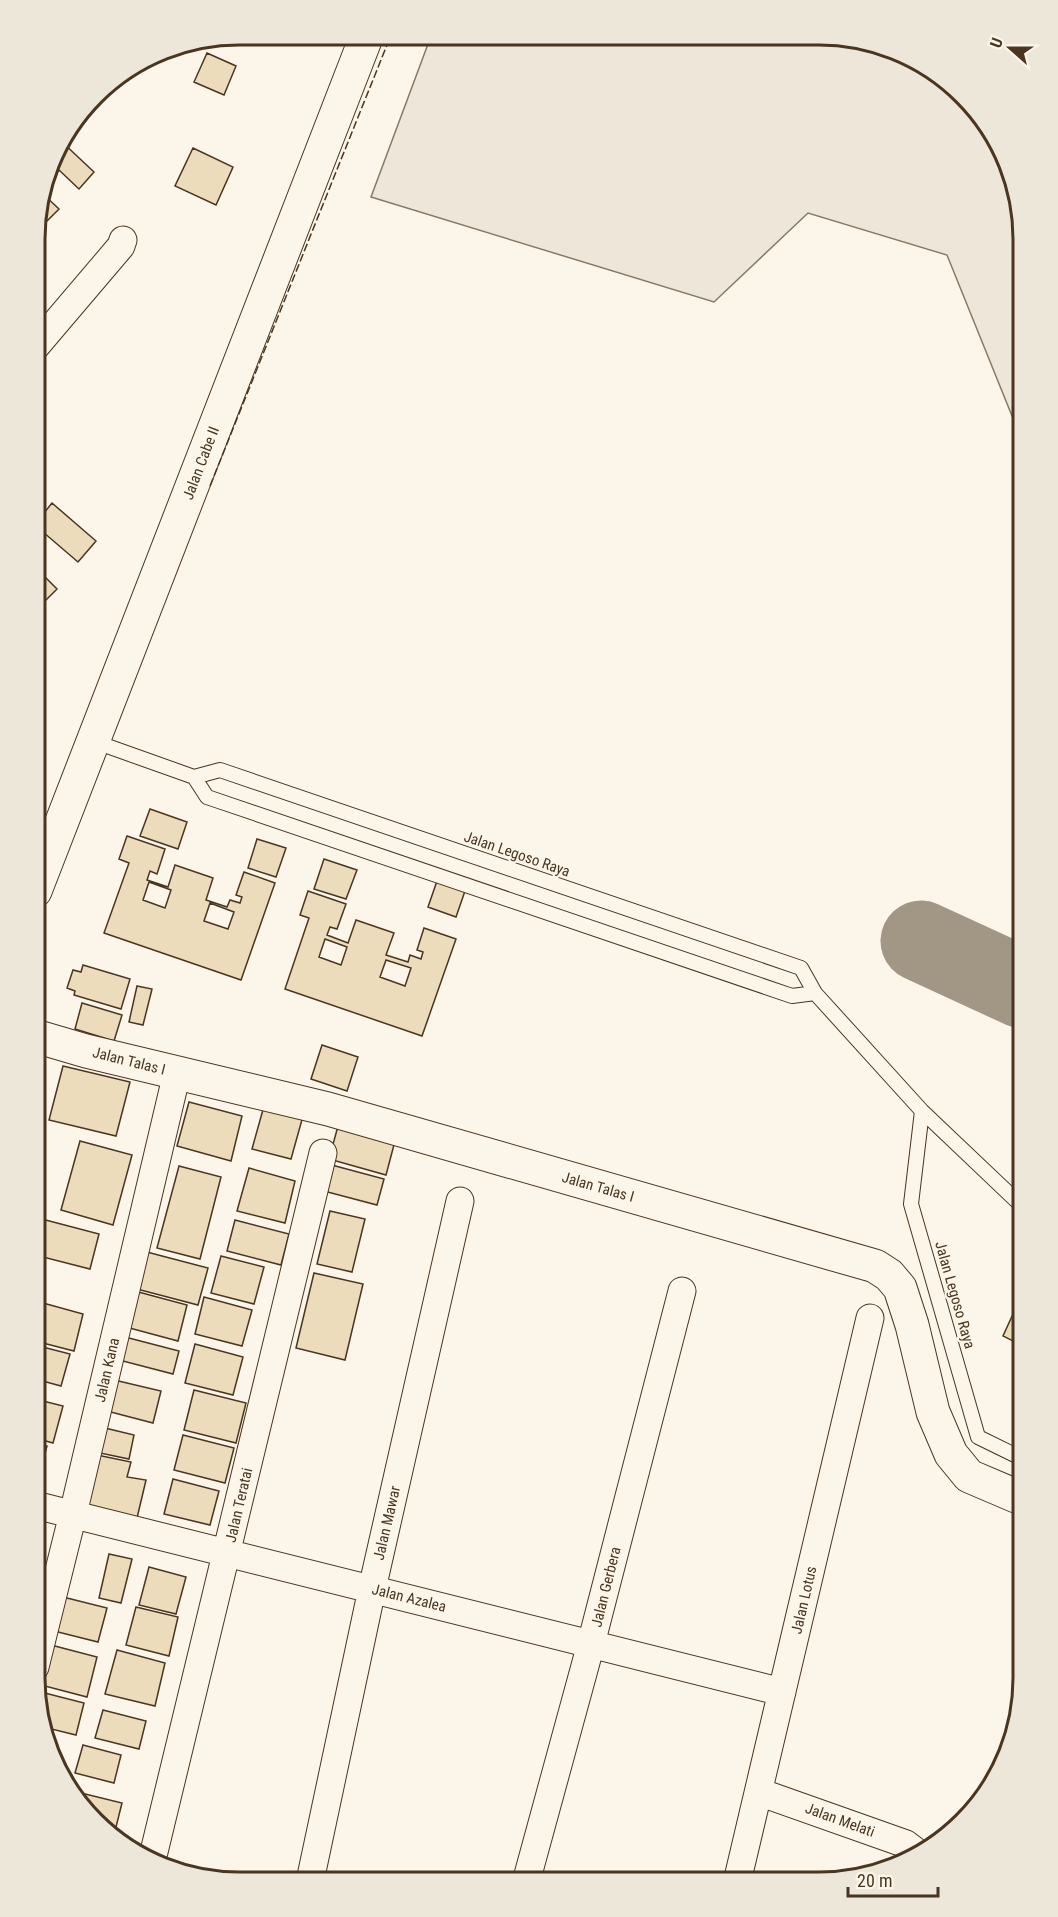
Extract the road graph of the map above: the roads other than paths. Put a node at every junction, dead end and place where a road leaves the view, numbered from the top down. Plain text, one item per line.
1 (363, 45) edge
2 (123, 240) dead end
3 (45, 335) edge
4 (93, 741) junction
5 (194, 777) junction
6 (46, 834) edge
7 (815, 993) junction
8 (45, 1039) edge
9 (177, 1073) junction
10 (922, 1111) junction
11 (323, 1153) dead end
12 (1013, 1197) edge
13 (460, 1201) dead end
14 (681, 1292) dead end
15 (870, 1318) dead end
16 (1013, 1454) edge
17 (1013, 1495) edge
18 (45, 1507) edge
19 (73, 1514) junction
20 (227, 1553) junction
21 (372, 1589) junction
22 (45, 1624) edge
23 (591, 1644) junction
24 (782, 1692) junction
25 (759, 1791) junction
26 (912, 1848) edge
27 (154, 1852) edge
28 (312, 1872) edge
29 (529, 1872) edge
30 (739, 1872) edge

1 - 4 street, Jalan Cabe II
2 - 3 street
4 - 5 lane
4 - 6 street, Jalan Cabe II
5 - 7 lane
5 - 7 lane, Jalan Legoso Raya
7 - 10 lane, Jalan Legoso Raya
8 - 9 street, Jalan Talas I
9 - 17 street, Jalan Talas I
9 - 19 street, Jalan Kana
10 - 12 lane, Jalan Legoso Raya
10 - 16 lane, Jalan Legoso Raya
11 - 20 street, Jalan Teratai
13 - 21 street, Jalan Mawar
14 - 23 street, Jalan Gerbera
15 - 24 street, Jalan Lotus
18 - 19 street, Jalan Azalea
19 - 20 street, Jalan Azalea
19 - 22 street, Jalan Kana
20 - 21 street, Jalan Azalea
20 - 27 street, Jalan Teratai
21 - 23 street, Jalan Azalea
21 - 28 street, Jalan Mawar
23 - 24 street, Jalan Azalea
23 - 29 street, Jalan Gerbera
24 - 25 street, Jalan Lotus
25 - 26 street, Jalan Melati
25 - 30 street, Jalan Lotus

